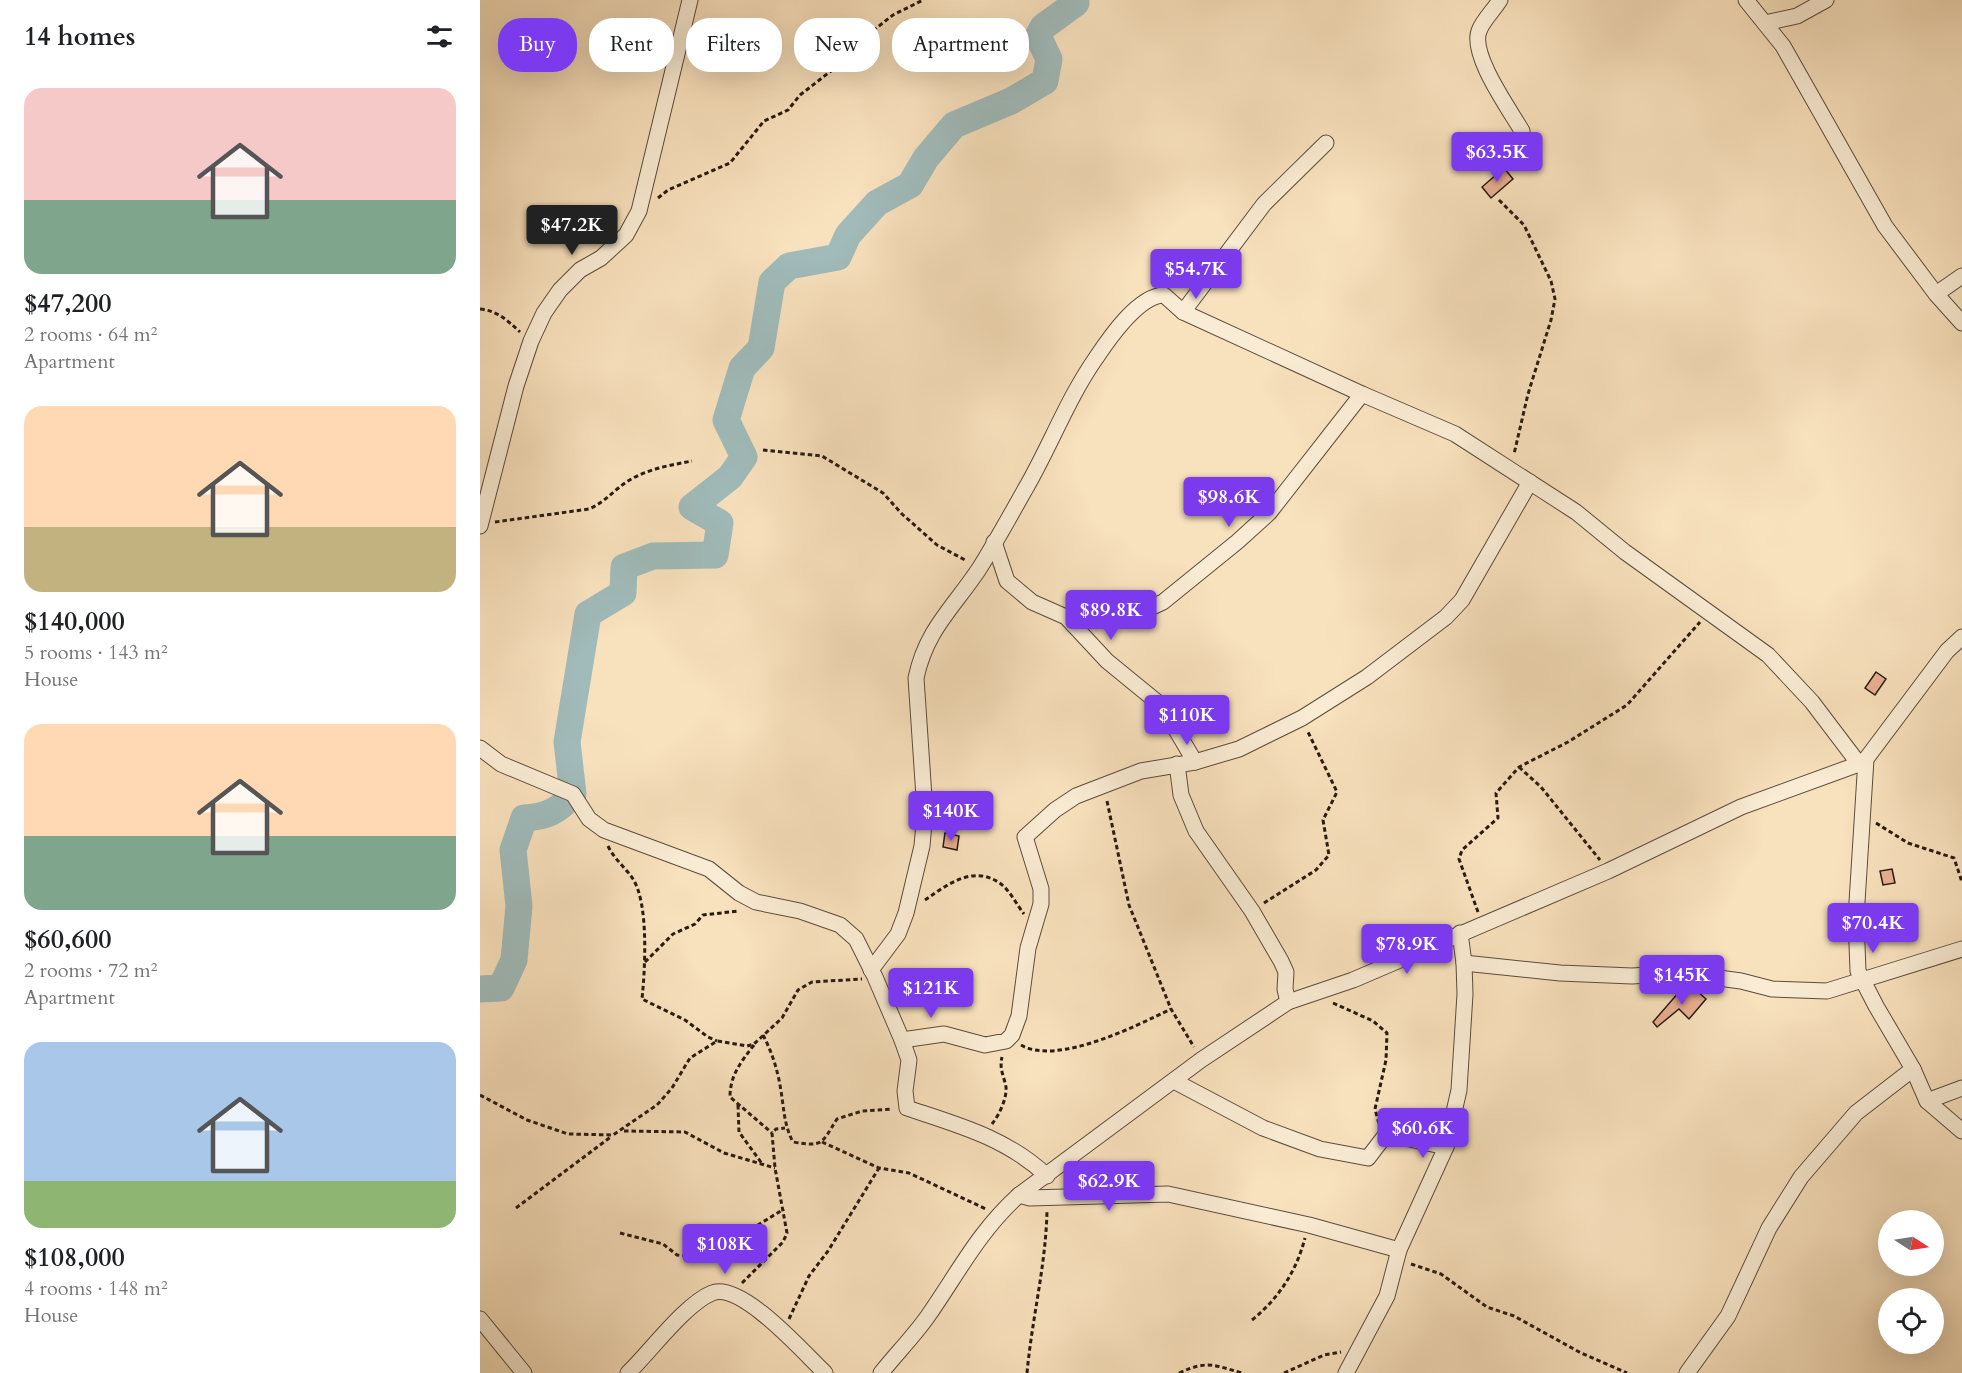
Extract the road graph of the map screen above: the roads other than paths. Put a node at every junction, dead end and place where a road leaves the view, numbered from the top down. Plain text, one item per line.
1 (690, 0) edge
2 (1500, 0) edge
3 (1746, 0) edge
4 (1826, 0) edge
5 (1765, 23) junction
6 (1522, 131) dead end
7 (1326, 143) dead end
8 (1962, 276) edge
9 (1936, 294) junction
10 (1183, 312) junction
11 (1962, 323) edge
12 (1362, 394) junction
13 (1530, 482) junction
14 (481, 525) edge
15 (994, 542) junction
16 (1066, 617) junction
17 (1962, 637) edge
18 (480, 748) edge
19 (1863, 761) junction
20 (1195, 762) junction
21 (1177, 764) junction
22 (1460, 933) junction
23 (1962, 949) edge
24 (1464, 963) junction
25 (873, 973) junction
26 (1862, 980) junction
27 (1288, 1002) junction
28 (902, 1040) junction
29 (1913, 1069) junction
30 (1174, 1081) junction
31 (1962, 1088) edge
32 (1927, 1101) junction
33 (1962, 1131) edge
34 (1446, 1147) junction
35 (1047, 1176) junction
36 (1019, 1195) junction
37 (1398, 1255) junction
38 (480, 1319) edge
39 (524, 1373) edge
40 (628, 1373) edge
41 (825, 1373) edge
42 (881, 1373) edge
43 (1346, 1373) edge
44 (1687, 1373) edge

1 - 14 street
2 - 6 street
3 - 5 street
4 - 5 street
5 - 9 street
7 - 10 street
8 - 9 street
9 - 11 street
10 - 12 street
10 - 15 street
12 - 13 street
12 - 16 street
13 - 19 street
13 - 20 street
15 - 16 street
15 - 25 street
16 - 20 street
17 - 19 street
18 - 25 street
19 - 22 street
19 - 26 street
20 - 21 street
21 - 27 street
21 - 28 street
22 - 24 street
22 - 27 street
23 - 26 street
24 - 26 street
24 - 34 street
25 - 28 street
26 - 29 street
27 - 30 street
28 - 35 street
29 - 32 street
29 - 44 street
30 - 34 street
30 - 35 street
31 - 32 street
32 - 33 street
34 - 37 street
35 - 36 street
36 - 37 street
36 - 42 street
37 - 43 street
38 - 39 street
40 - 41 street

